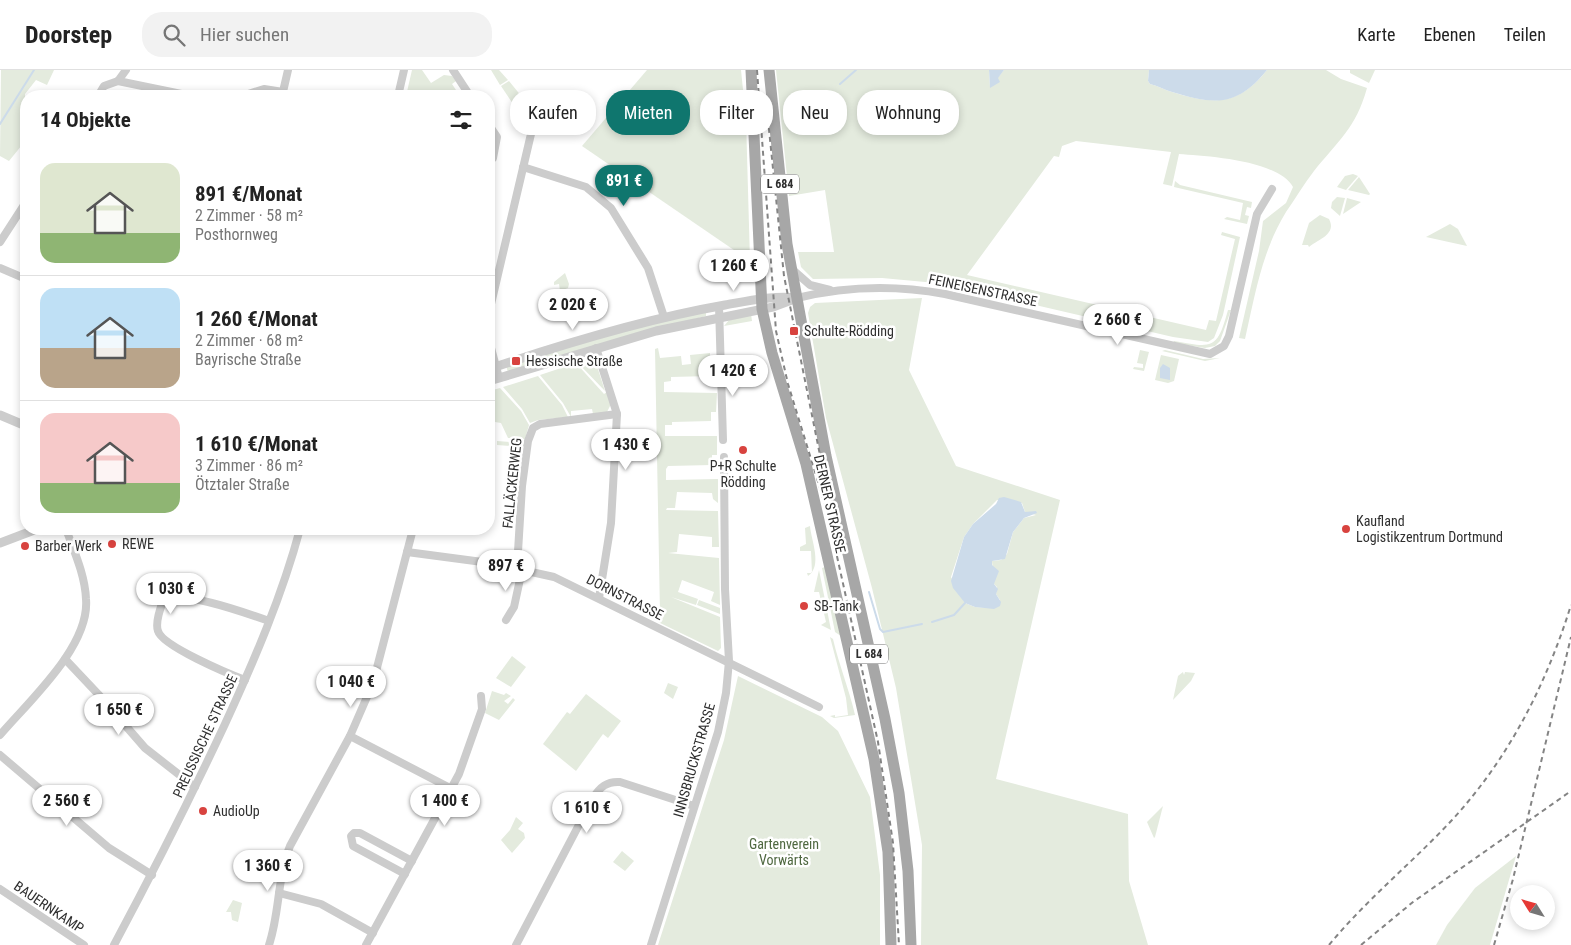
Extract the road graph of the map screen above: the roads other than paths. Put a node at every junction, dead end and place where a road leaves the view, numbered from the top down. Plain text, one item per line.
1 (126, 70) edge
2 (288, 70) edge
3 (404, 70) edge
4 (453, 70) edge
5 (751, 70) edge
6 (769, 70) edge
7 (118, 81) junction
8 (102, 90) edge
9 (162, 90) edge
10 (285, 90) edge
11 (399, 90) edge
12 (466, 90) edge
13 (495, 134) edge
14 (531, 135) edge
15 (495, 148) edge
16 (523, 167) junction
17 (1272, 189) dead end
18 (20, 211) edge
19 (0, 242) edge
20 (0, 268) edge
21 (792, 269) junction
22 (20, 276) edge
23 (495, 287) edge
24 (834, 290) junction
25 (797, 298) junction
26 (762, 304) junction
27 (719, 306) junction
28 (720, 316) junction
29 (664, 317) junction
30 (596, 348) junction
31 (495, 367) edge
32 (495, 372) edge
33 (500, 378) junction
34 (495, 379) edge
35 (617, 414) junction
36 (0, 415) edge
37 (20, 423) edge
38 (723, 440) dead end
39 (724, 457) dead end
40 (21, 535) edge
41 (68, 535) edge
42 (298, 535) edge
43 (411, 535) edge
44 (0, 543) edge
45 (407, 552) junction
46 (519, 569) junction
47 (599, 598) junction
48 (506, 620) dead end
49 (269, 621) junction
50 (65, 659) junction
51 (729, 661) junction
52 (245, 680) junction
53 (481, 696) dead end
54 (819, 707) dead end
55 (0, 734) edge
56 (350, 736) junction
57 (0, 755) edge
58 (195, 787) junction
59 (452, 789) junction
60 (694, 806) junction
61 (412, 861) junction
62 (405, 874) junction
63 (152, 875) junction
64 (0, 889) edge
65 (279, 892) junction
66 (373, 933) junction
67 (84, 945) edge
68 (114, 945) edge
69 (269, 945) edge
70 (366, 945) edge
71 (516, 945) edge
72 (651, 945) edge
73 (891, 945) edge
74 (911, 945) edge

1 - 7 street
2 - 10 street
3 - 11 street
4 - 12 street
5 - 26 main road, DERNER STRASSE / L 684
6 - 21 main road, DERNER STRASSE / L 684
7 - 8 street
7 - 9 street
13 - 15 street
14 - 16 street
16 - 23 street
16 - 29 street
17 - 24 street, FEINEISENSTRASSE
18 - 19 street
20 - 22 street
21 - 24 street, FEINEISENSTRASSE
21 - 25 main road, DERNER STRASSE / L 684
24 - 25 street, FEINEISENSTRASSE
25 - 26 street
25 - 74 main road, DERNER STRASSE / L 684
26 - 27 street
26 - 28 street
26 - 73 main road, DERNER STRASSE / L 684
27 - 28 street
27 - 29 street
28 - 30 street
28 - 38 street
29 - 31 street
30 - 33 street
30 - 35 street
32 - 33 street
33 - 34 street
35 - 46 street, FALLÄCKERWEG
35 - 47 street
36 - 37 street
39 - 51 street, INNSBRUCKSTRASSE
40 - 44 street
41 - 50 street
42 - 49 street, PREUSSISCHE STRASSE
43 - 45 street
45 - 46 street, DORNSTRASSE
45 - 56 street
46 - 47 street, DORNSTRASSE
46 - 48 street, FALLÄCKERWEG
47 - 51 street, DORNSTRASSE
49 - 52 street, PREUSSISCHE STRASSE
49 - 52 street
50 - 55 street
50 - 58 street
51 - 54 street, DORNSTRASSE
51 - 60 street, INNSBRUCKSTRASSE
52 - 58 street, PREUSSISCHE STRASSE
53 - 59 street
56 - 59 street
56 - 65 street
57 - 63 street
58 - 63 street, PREUSSISCHE STRASSE
59 - 61 street
60 - 71 street
60 - 72 street, INNSBRUCKSTRASSE
61 - 62 street
61 - 62 street
62 - 66 street
63 - 68 street, PREUSSISCHE STRASSE
64 - 67 street, BAUERNKAMP
65 - 66 street
65 - 69 street
66 - 70 street

